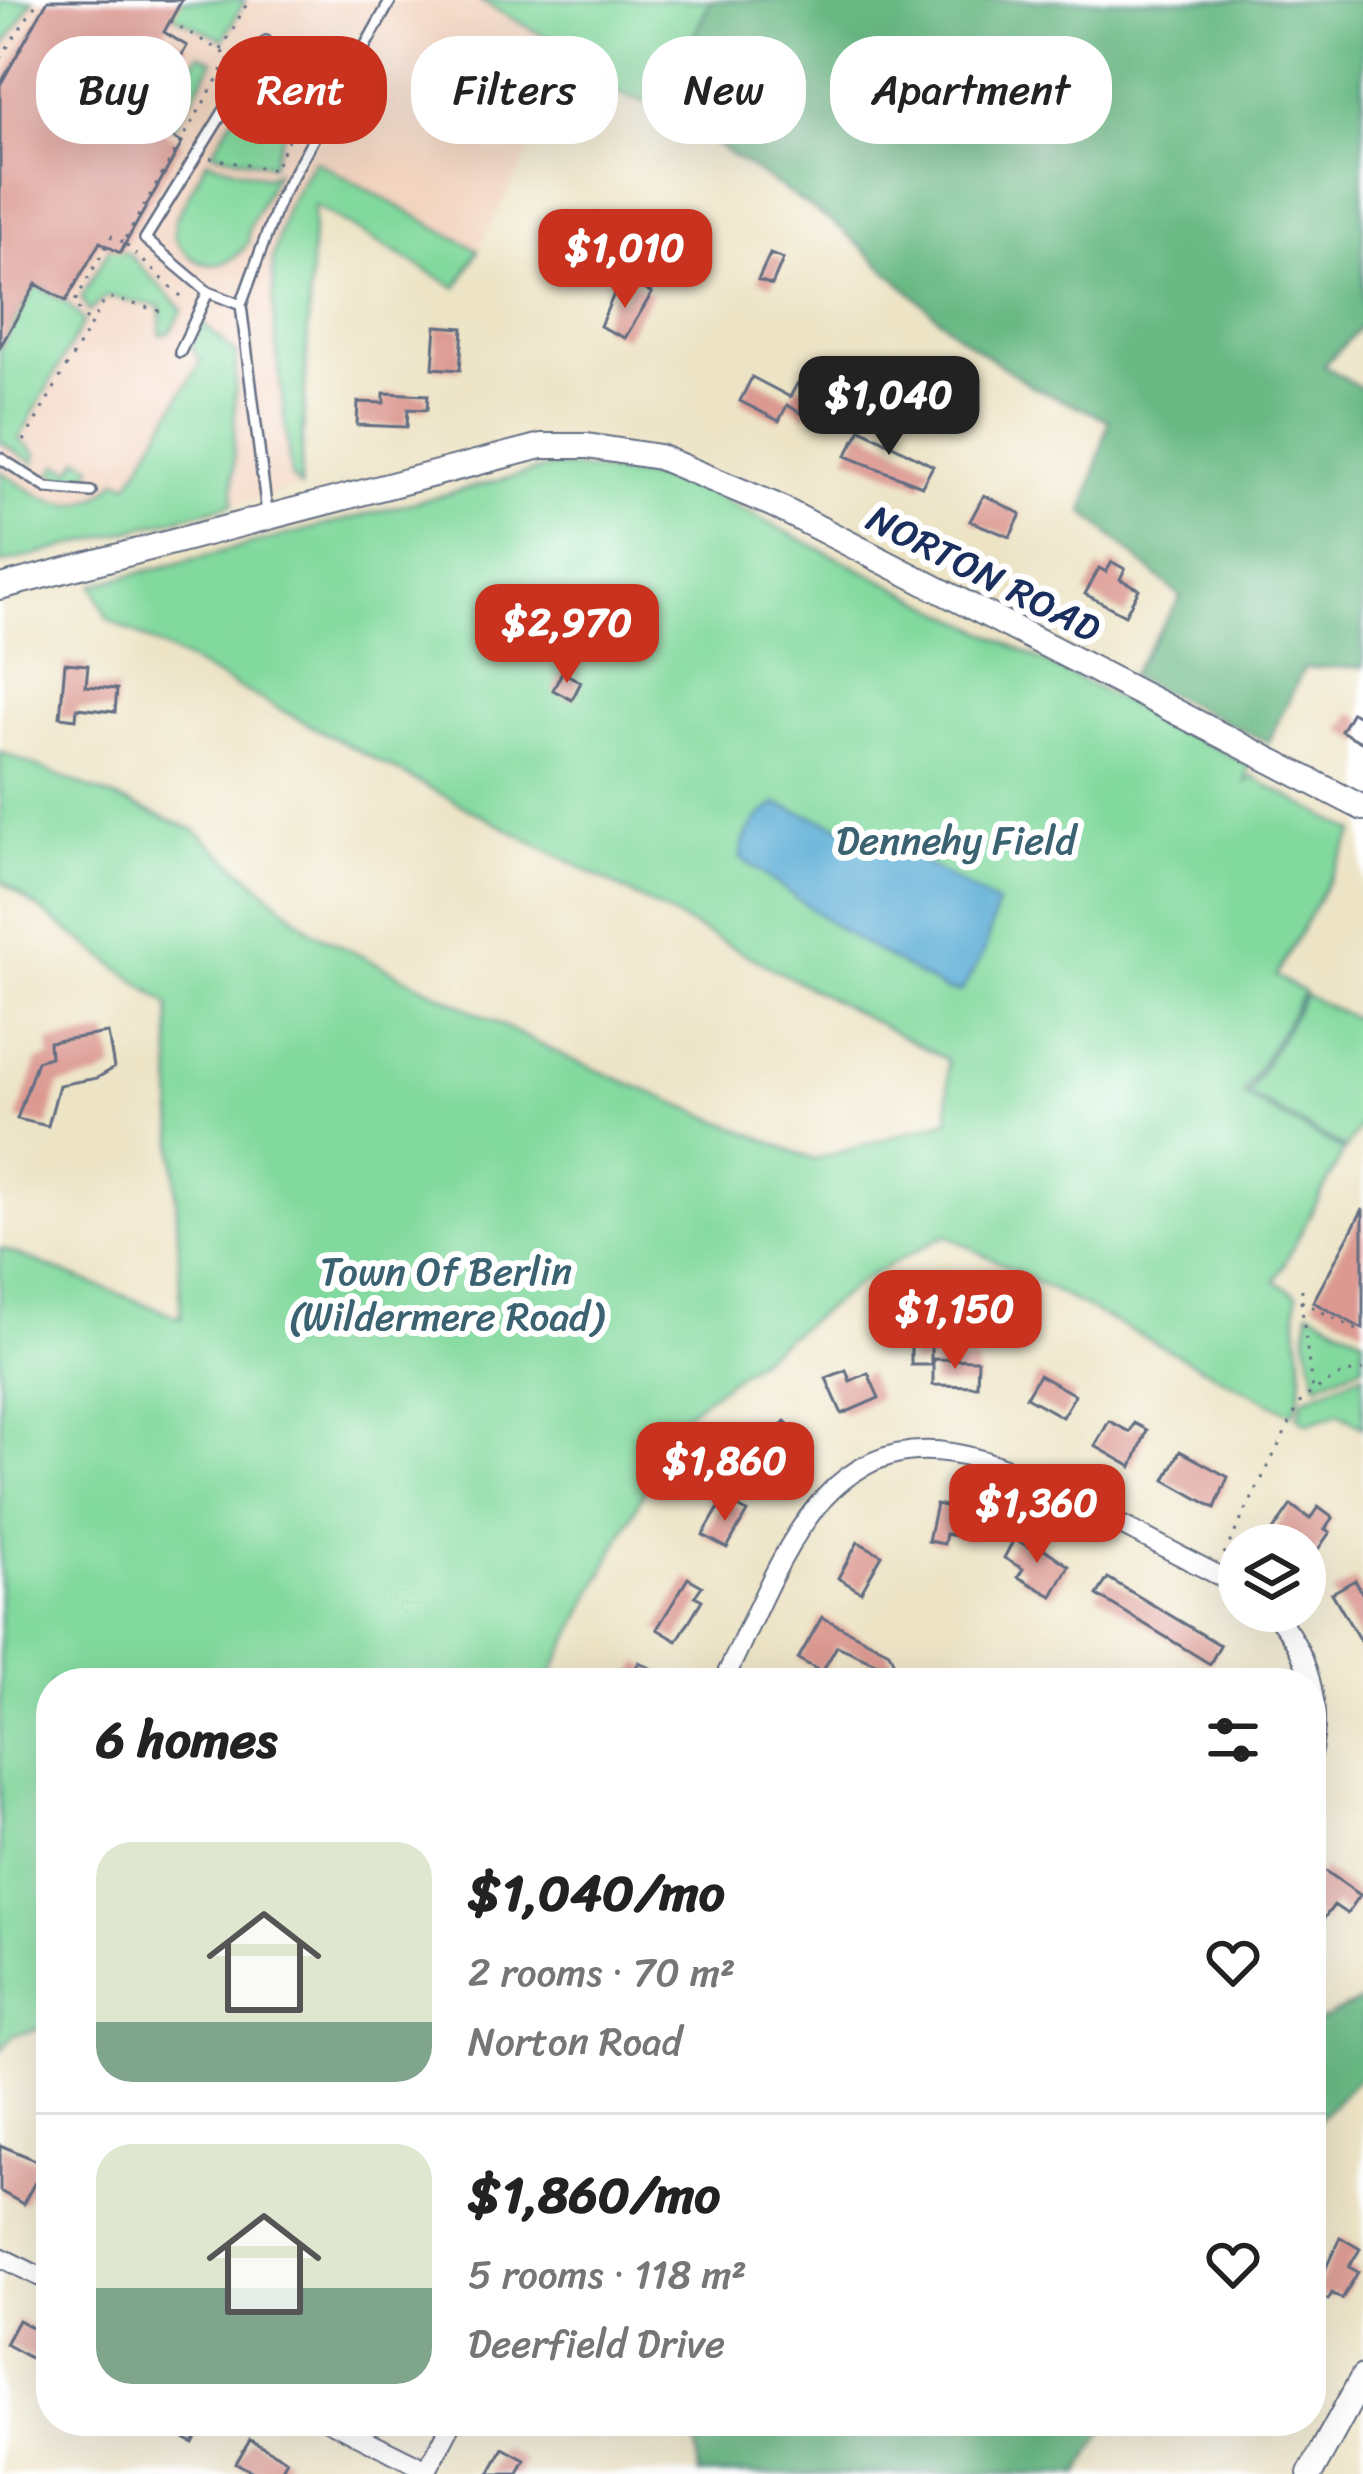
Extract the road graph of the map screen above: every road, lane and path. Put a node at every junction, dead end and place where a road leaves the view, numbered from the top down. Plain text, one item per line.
1 (39, 0) edge
2 (249, 0) edge
3 (391, 0) edge
4 (170, 21) dead end
5 (229, 36) edge
6 (371, 36) edge
7 (215, 49) edge
8 (0, 58) edge
9 (215, 83) edge
10 (215, 126) edge
11 (288, 144) edge
12 (310, 144) edge
13 (197, 155) junction
14 (123, 242) junction
15 (208, 292) junction
16 (183, 298) dead end
17 (241, 304) junction
18 (160, 311) dead end
19 (88, 321) junction
20 (180, 352) dead end
21 (23, 441) dead end
22 (0, 458) edge
23 (91, 492) dead end
24 (268, 518) junction
25 (0, 587) edge
26 (1363, 808) edge
27 (1302, 1289) dead end
28 (1301, 1300) junction
29 (1363, 1333) edge
30 (1363, 1370) edge
31 (1312, 1391) junction
32 (1240, 1524) edge
33 (1218, 1575) edge
34 (1288, 1632) edge
35 (732, 1668) edge
36 (1307, 1668) edge
37 (0, 2257) edge
38 (36, 2275) edge
39 (1363, 2378) edge
40 (358, 2436) edge
41 (445, 2436) edge
42 (426, 2472) edge
43 (1310, 2474) edge

1 - 8 path
2 - 5 path
3 - 6 lane
4 - 7 path
9 - 14 path
10 - 13 lane
11 - 13 path
12 - 17 lane
13 - 15 lane
14 - 16 path
14 - 19 path
15 - 17 lane
15 - 20 lane
17 - 24 lane
18 - 19 path
19 - 21 path
22 - 23 lane
24 - 25 main road, NORTON ROAD
24 - 26 main road, NORTON ROAD
27 - 28 path
28 - 29 path
28 - 31 path
30 - 31 path
31 - 32 path
33 - 35 street
34 - 36 street
37 - 38 street
39 - 43 main road
40 - 42 street
41 - 42 street

